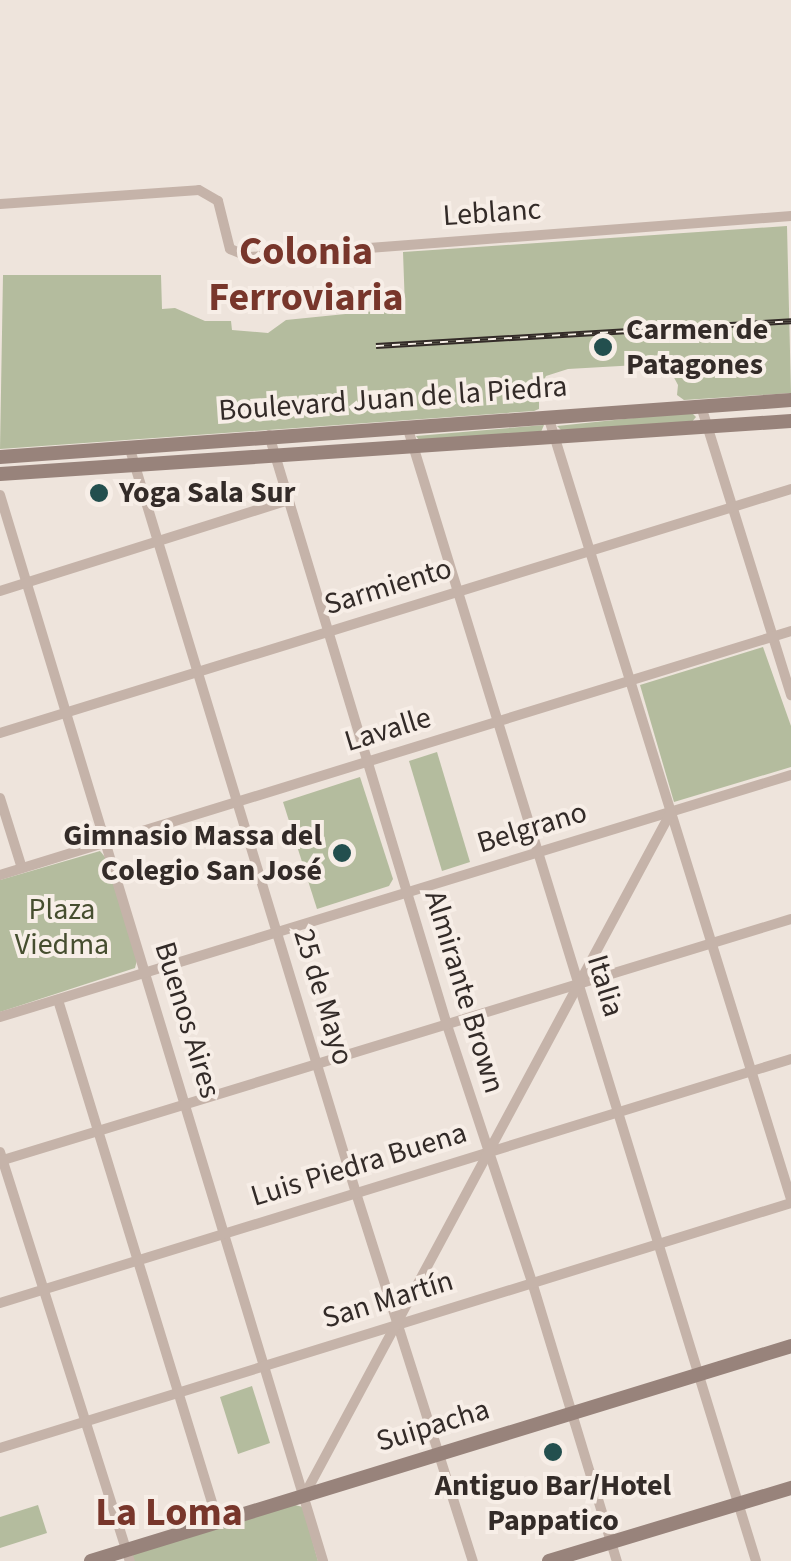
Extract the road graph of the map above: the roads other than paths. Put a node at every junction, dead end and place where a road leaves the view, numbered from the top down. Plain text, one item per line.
1 (0, 204) edge
2 (791, 216) edge
3 (791, 400) edge
4 (700, 406) junction
5 (548, 416) junction
6 (791, 421) edge
7 (407, 426) junction
8 (707, 427) junction
9 (269, 435) junction
10 (554, 436) junction
11 (130, 446) junction
12 (413, 447) junction
13 (0, 456) edge
14 (274, 456) junction
15 (135, 464) junction
16 (0, 474) edge
17 (791, 489) edge
18 (0, 495) edge
19 (288, 500) junction
20 (732, 508) junction
21 (159, 542) junction
22 (590, 551) junction
23 (27, 583) junction
24 (0, 591) edge
25 (459, 592) junction
26 (791, 631) edge
27 (328, 632) junction
28 (772, 637) junction
29 (197, 672) junction
30 (631, 682) junction
31 (791, 695) edge
32 (68, 712) junction
33 (500, 721) junction
34 (0, 733) edge
35 (368, 763) junction
36 (791, 775) edge
37 (0, 798) edge
38 (237, 802) junction
39 (671, 812) junction
40 (106, 842) junction
41 (540, 852) junction
42 (22, 868) junction
43 (0, 875) edge
44 (408, 891) junction
45 (791, 919) edge
46 (277, 931) junction
47 (712, 944) junction
48 (147, 971) junction
49 (578, 984) junction
50 (58, 1000) junction
51 (0, 1017) edge
52 (447, 1025) junction
53 (791, 1059) edge
54 (316, 1061) junction
55 (752, 1071) junction
56 (187, 1104) junction
57 (619, 1112) junction
58 (98, 1130) junction
59 (487, 1152) junction
60 (1, 1158) edge
61 (356, 1193) junction
62 (791, 1201) edge
63 (225, 1233) junction
64 (659, 1243) junction
65 (138, 1262) junction
66 (532, 1282) junction
67 (46, 1289) junction
68 (0, 1303) edge
69 (396, 1323) junction
70 (791, 1346) edge
71 (266, 1364) junction
72 (698, 1374) junction
73 (180, 1391) junction
74 (572, 1412) junction
75 (86, 1420) junction
76 (0, 1448) edge
77 (439, 1453) junction
78 (791, 1488) edge
79 (304, 1494) junction
80 (738, 1503) junction
81 (218, 1522) junction
82 (611, 1542) junction
83 (129, 1556) edge
84 (91, 1561) edge
85 (323, 1561) edge
86 (473, 1561) edge
87 (549, 1561) edge
88 (616, 1561) edge
89 (756, 1561) edge

1 - 2 street, Leblanc
3 - 4 main road, Boulevard Juan de la Piedra
4 - 5 main road, Boulevard Juan de la Piedra
4 - 8 street
5 - 7 main road, Boulevard Juan de la Piedra
5 - 10 street
6 - 8 main road, Boulevard Juan de la Piedra
7 - 9 main road, Boulevard Juan de la Piedra
7 - 12 street, Italia
8 - 10 main road, Boulevard Juan de la Piedra
8 - 20 street
9 - 11 main road, Boulevard Juan de la Piedra
9 - 14 street, Almirante Brown
10 - 12 main road, Boulevard Juan de la Piedra
10 - 22 street
11 - 13 main road, Boulevard Juan de la Piedra
11 - 15 street, 25 de Mayo
12 - 14 main road, Boulevard Juan de la Piedra
12 - 25 street, Italia
14 - 15 main road, Boulevard Juan de la Piedra
14 - 19 street, Almirante Brown
15 - 16 main road, Boulevard Juan de la Piedra
15 - 21 street, 25 de Mayo
17 - 20 street, Sarmiento
18 - 23 street, Buenos Aires
19 - 21 street
19 - 27 street, Almirante Brown
20 - 22 street, Sarmiento
20 - 28 street
21 - 23 street
21 - 29 street, 25 de Mayo
22 - 25 street, Sarmiento
22 - 30 street
23 - 24 street
23 - 32 street, Buenos Aires
25 - 27 street, Sarmiento
25 - 33 street, Italia
26 - 28 street, Lavalle
27 - 29 street, Sarmiento
27 - 35 street, Almirante Brown
28 - 30 street, Lavalle
28 - 31 street
29 - 32 street, Sarmiento
29 - 38 street, 25 de Mayo
30 - 33 street, Lavalle
30 - 39 street
32 - 34 street, Sarmiento
32 - 40 street, Buenos Aires
33 - 35 street, Lavalle
33 - 41 street, Italia
35 - 38 street, Lavalle
35 - 44 street, Almirante Brown
36 - 39 street, Belgrano
37 - 42 street
38 - 40 street, Lavalle
38 - 46 street, 25 de Mayo
39 - 41 street, Belgrano
39 - 47 street
39 - 49 street
40 - 42 street, Lavalle
40 - 48 street, Buenos Aires
41 - 44 street, Belgrano
41 - 49 street, Italia
42 - 43 street, Lavalle
44 - 46 street, Belgrano
44 - 52 street, Almirante Brown
45 - 47 street
46 - 48 street, Belgrano
46 - 54 street, 25 de Mayo
47 - 49 street
47 - 55 street
48 - 50 street, Belgrano
48 - 56 street, Buenos Aires
49 - 52 street
49 - 57 street, Italia
49 - 59 street
50 - 51 street, Belgrano
50 - 58 street
52 - 54 street
52 - 59 street, Almirante Brown
53 - 55 street, Luis Piedra Buena
54 - 56 street
54 - 61 street, 25 de Mayo
55 - 57 street, Luis Piedra Buena
55 - 62 street
56 - 58 street
56 - 63 street, Buenos Aires
57 - 59 street, Luis Piedra Buena
57 - 64 street, Italia
58 - 60 street
58 - 65 street
59 - 61 street, Luis Piedra Buena
59 - 66 street, Almirante Brown
59 - 69 street
60 - 67 street
61 - 63 street, Luis Piedra Buena
61 - 69 street, 25 de Mayo
62 - 64 street, San Martín
63 - 65 street, Luis Piedra Buena
63 - 71 street, Buenos Aires
64 - 66 street, San Martín
64 - 72 street, Italia
65 - 67 street, Luis Piedra Buena
65 - 73 street
66 - 69 street, San Martín
66 - 74 street, Almirante Brown
67 - 68 street, Luis Piedra Buena
67 - 75 street
69 - 71 street, San Martín
69 - 77 street, 25 de Mayo
69 - 79 street
70 - 72 main road, Suipacha
71 - 73 street, San Martín
71 - 79 street, Buenos Aires
72 - 74 main road, Suipacha
72 - 80 street, Italia
73 - 75 street, San Martín
73 - 81 street
74 - 77 main road, Suipacha
74 - 82 street, Almirante Brown
75 - 76 street, San Martín
75 - 83 street
77 - 79 main road, Suipacha
77 - 86 street, 25 de Mayo
78 - 80 main road
79 - 81 main road, Suipacha
79 - 85 street, Buenos Aires
80 - 82 main road
80 - 89 street, Italia
81 - 83 main road, Suipacha
82 - 87 main road
82 - 88 street, Almirante Brown
83 - 84 main road, Suipacha

